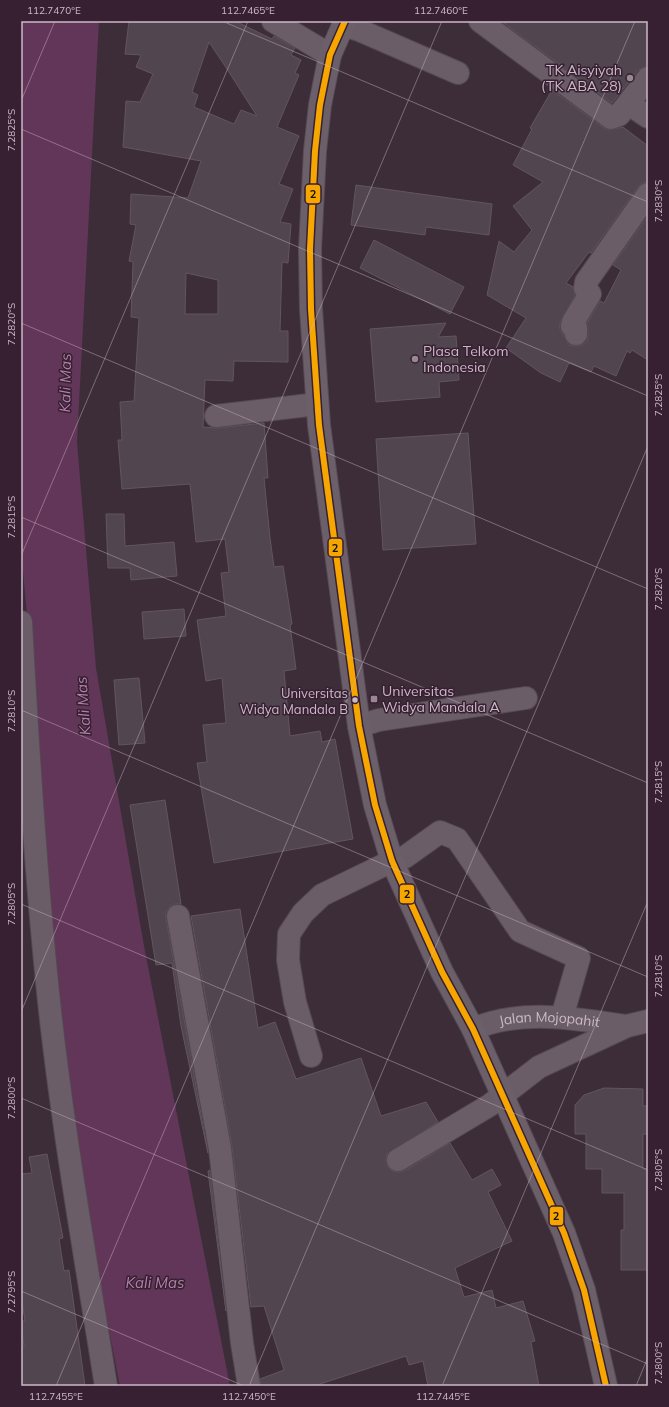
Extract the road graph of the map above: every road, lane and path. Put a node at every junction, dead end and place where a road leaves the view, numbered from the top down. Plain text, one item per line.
1 (273, 21) edge
2 (480, 21) edge
3 (344, 23) edge
4 (330, 55) junction
5 (458, 73) dead end
6 (648, 78) edge
7 (629, 104) junction
8 (648, 117) edge
9 (648, 194) edge
10 (576, 334) dead end
11 (317, 404) junction
12 (216, 416) dead end
13 (21, 622) edge
14 (526, 698) dead end
15 (359, 726) junction
16 (392, 861) junction
17 (178, 916) dead end
18 (562, 1018) junction
19 (648, 1021) edge
20 (627, 1026) junction
21 (473, 1028) junction
22 (312, 1056) dead end
23 (503, 1094) junction
24 (398, 1160) dead end
25 (106, 1386) edge
26 (249, 1386) edge
27 (606, 1386) edge

1 - 4 street
2 - 7 street
3 - 4 main road
3 - 5 street
4 - 11 main road
6 - 7 street
7 - 8 street
9 - 10 street
11 - 12 street
11 - 15 main road
13 - 25 street
14 - 15 street
15 - 16 main road
16 - 18 street
16 - 21 main road
16 - 22 street
17 - 26 street
18 - 20 street, Jalan Mojopahit
18 - 21 street, Jalan Mojopahit
19 - 20 street, Jalan Mojopahit
20 - 23 street, Jalan Mojopahit
21 - 23 main road
23 - 24 street, Jalan Mojopahit
23 - 27 main road

